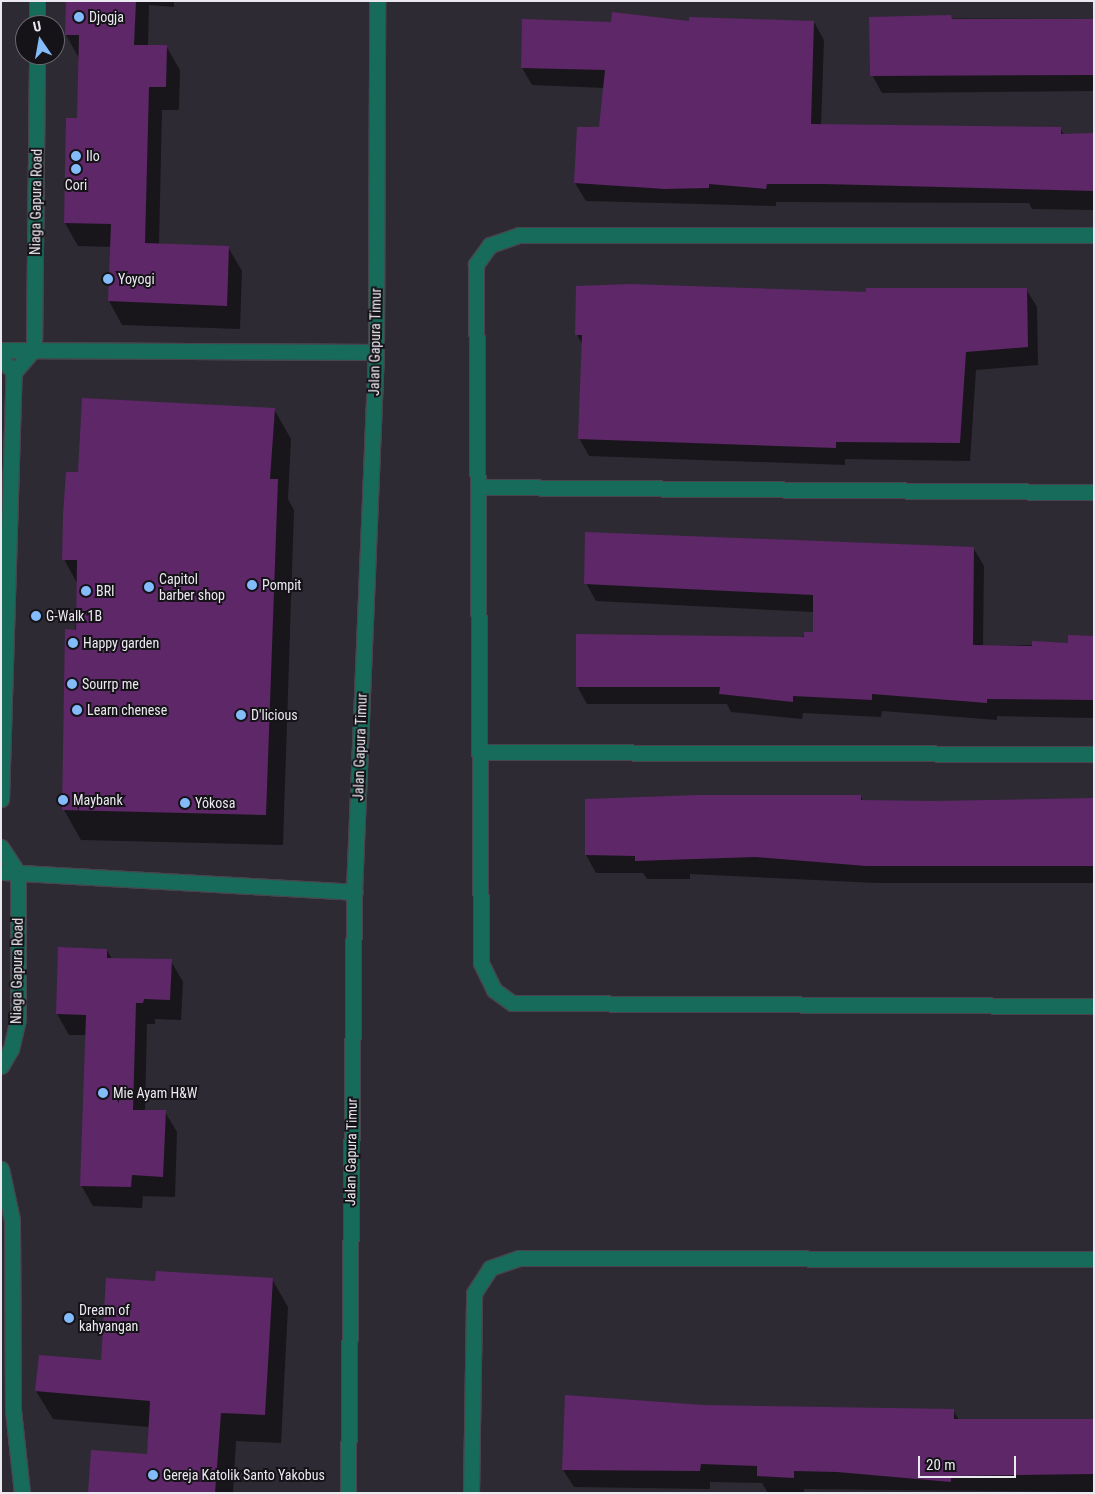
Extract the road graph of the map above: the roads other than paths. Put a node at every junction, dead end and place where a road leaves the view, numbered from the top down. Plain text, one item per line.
1 (38, 1) edge
2 (377, 1) edge
3 (37, 15) edge
4 (37, 65) edge
5 (1094, 235) edge
6 (34, 349) junction
7 (1, 350) edge
8 (376, 352) junction
9 (1, 359) edge
10 (14, 372) junction
11 (478, 487) junction
12 (1094, 492) edge
13 (480, 752) junction
14 (1094, 754) edge
15 (1, 799) edge
16 (1, 847) edge
17 (1, 872) edge
18 (18, 873) junction
19 (354, 892) junction
20 (1094, 1006) edge
21 (1, 1066) edge
22 (1, 1169) edge
23 (1094, 1259) edge
24 (22, 1493) edge
25 (348, 1493) edge
26 (471, 1493) edge

1 - 3 street
2 - 8 street, Jalan Gapura Timur
4 - 6 street, Niaga Gapura Road
5 - 11 street
6 - 7 street
6 - 8 street
6 - 10 street
8 - 19 street, Jalan Gapura Timur
9 - 10 street
10 - 15 street
11 - 12 street
11 - 13 street
13 - 14 street
13 - 20 street
16 - 18 street
17 - 18 street
18 - 19 street
18 - 21 street, Niaga Gapura Road
19 - 25 street, Jalan Gapura Timur
22 - 24 street
23 - 26 street

